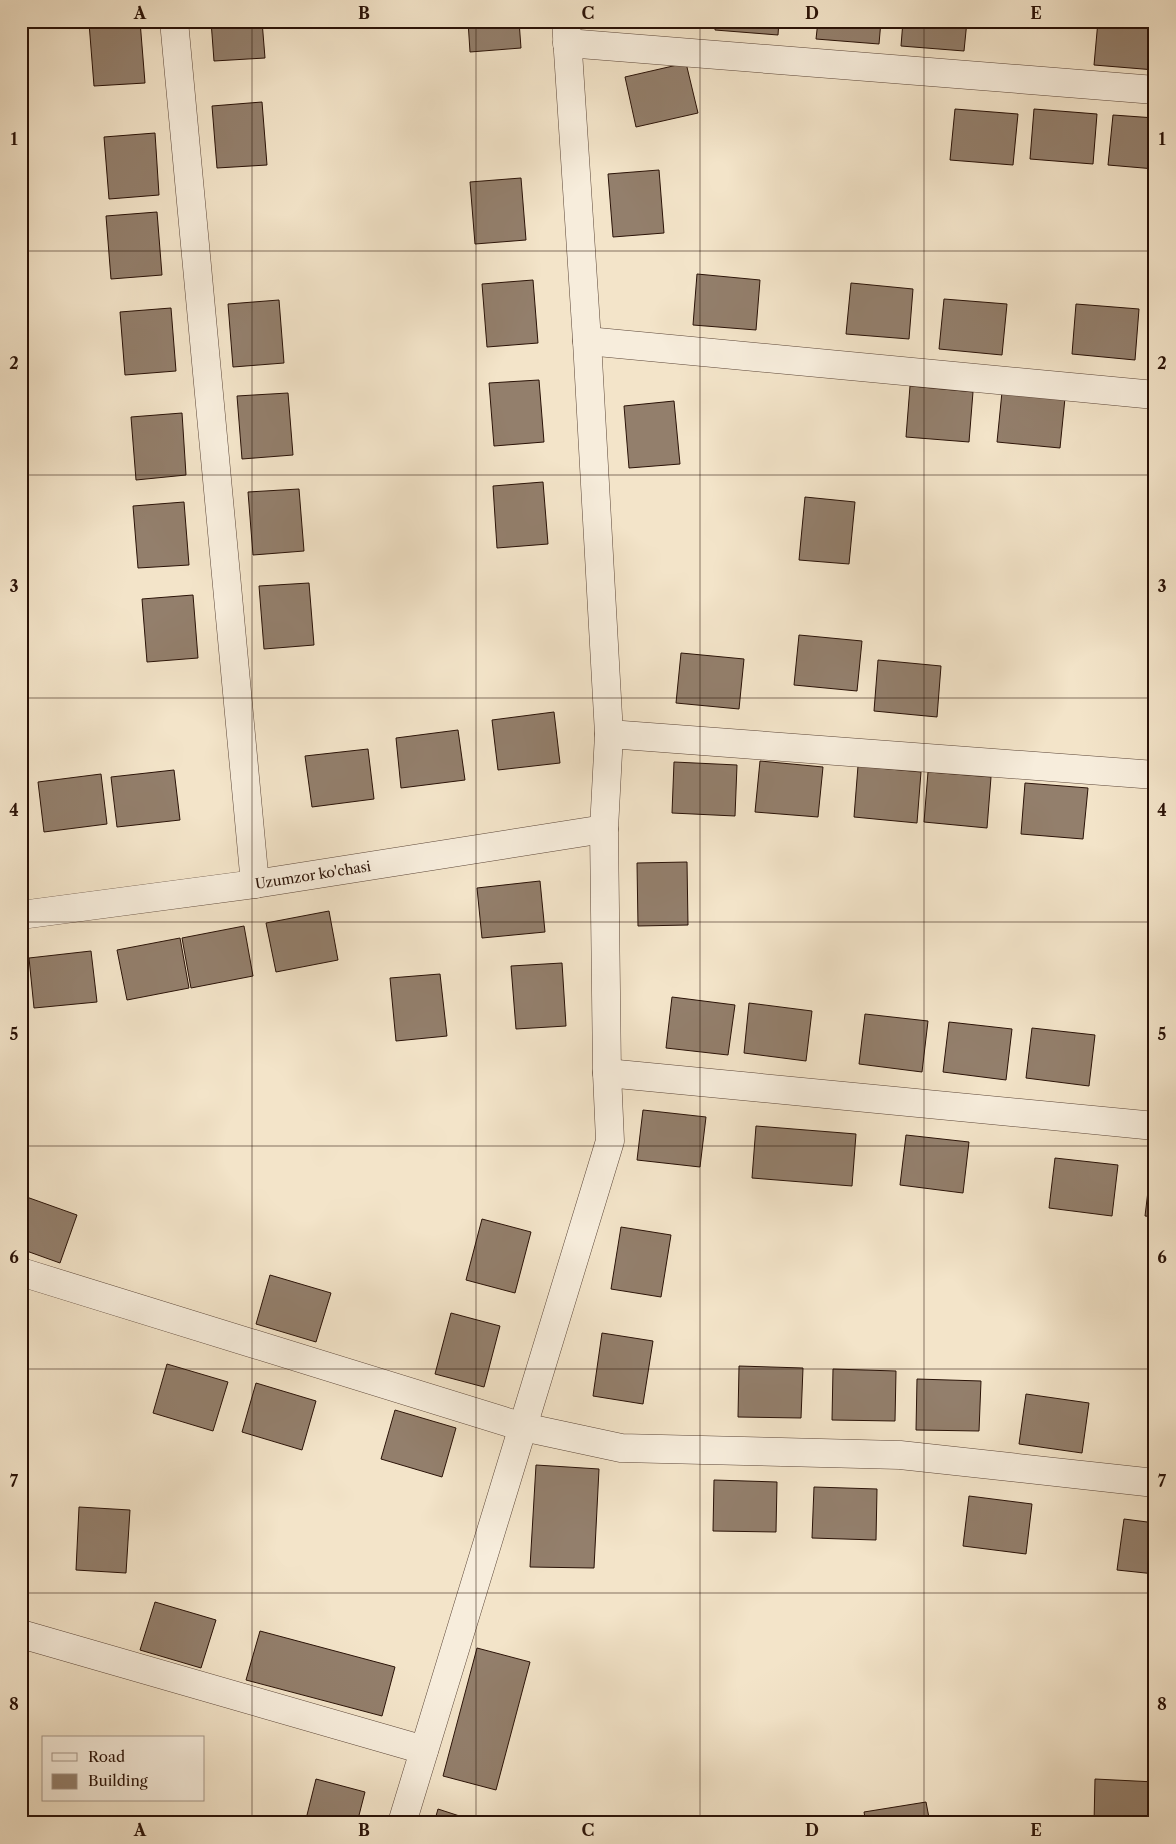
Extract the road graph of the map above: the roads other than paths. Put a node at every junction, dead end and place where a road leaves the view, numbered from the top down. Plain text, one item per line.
1 (174, 21) edge
2 (566, 32) edge
3 (1155, 90) edge
4 (587, 341) junction
5 (1155, 395) edge
6 (609, 734) junction
7 (1155, 774) edge
8 (604, 829) junction
9 (255, 884) junction
10 (21, 915) edge
11 (607, 1073) junction
12 (1155, 1126) edge
13 (21, 1272) edge
14 (523, 1427) junction
15 (1155, 1482) edge
16 (21, 1634) edge
17 (424, 1750) junction
18 (402, 1823) edge

1 - 9 street
2 - 3 street
2 - 4 street
4 - 5 street
4 - 6 street
6 - 7 street
6 - 8 street
8 - 9 street, Uzumzor ko'chasi
8 - 11 street
9 - 10 street, Uzumzor ko'chasi
11 - 12 street
11 - 14 street
13 - 14 street
14 - 15 street
14 - 17 street
16 - 17 street
17 - 18 street

